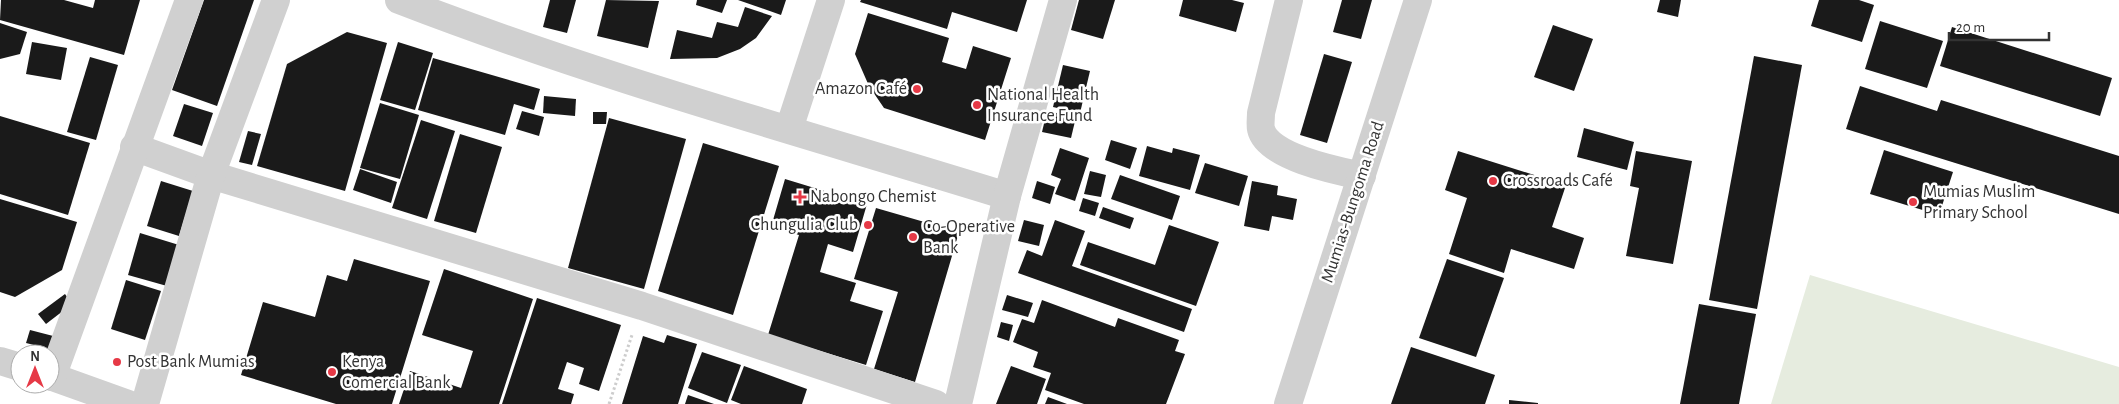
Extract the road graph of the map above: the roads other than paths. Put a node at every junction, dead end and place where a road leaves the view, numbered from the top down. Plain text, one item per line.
1 (189, 0) edge
2 (276, 0) edge
3 (399, 0) edge
4 (831, 0) edge
5 (1063, 0) edge
6 (1289, 0) edge
7 (1418, 0) edge
8 (789, 129) junction
9 (134, 147) junction
10 (211, 175) junction
11 (1362, 176) junction
12 (1007, 196) junction
13 (60, 351) edge
14 (60, 379) edge
15 (129, 403) edge
16 (936, 404) edge
17 (958, 404) edge
18 (1288, 404) edge

1 - 9 street
2 - 10 street
3 - 8 street
4 - 8 street
5 - 12 street
6 - 11 street
7 - 11 street, Mumias-Bungoma Road
8 - 12 street
9 - 10 street
9 - 13 street
10 - 15 street
10 - 16 street
11 - 18 street, Mumias-Bungoma Road
12 - 17 street
14 - 15 street

